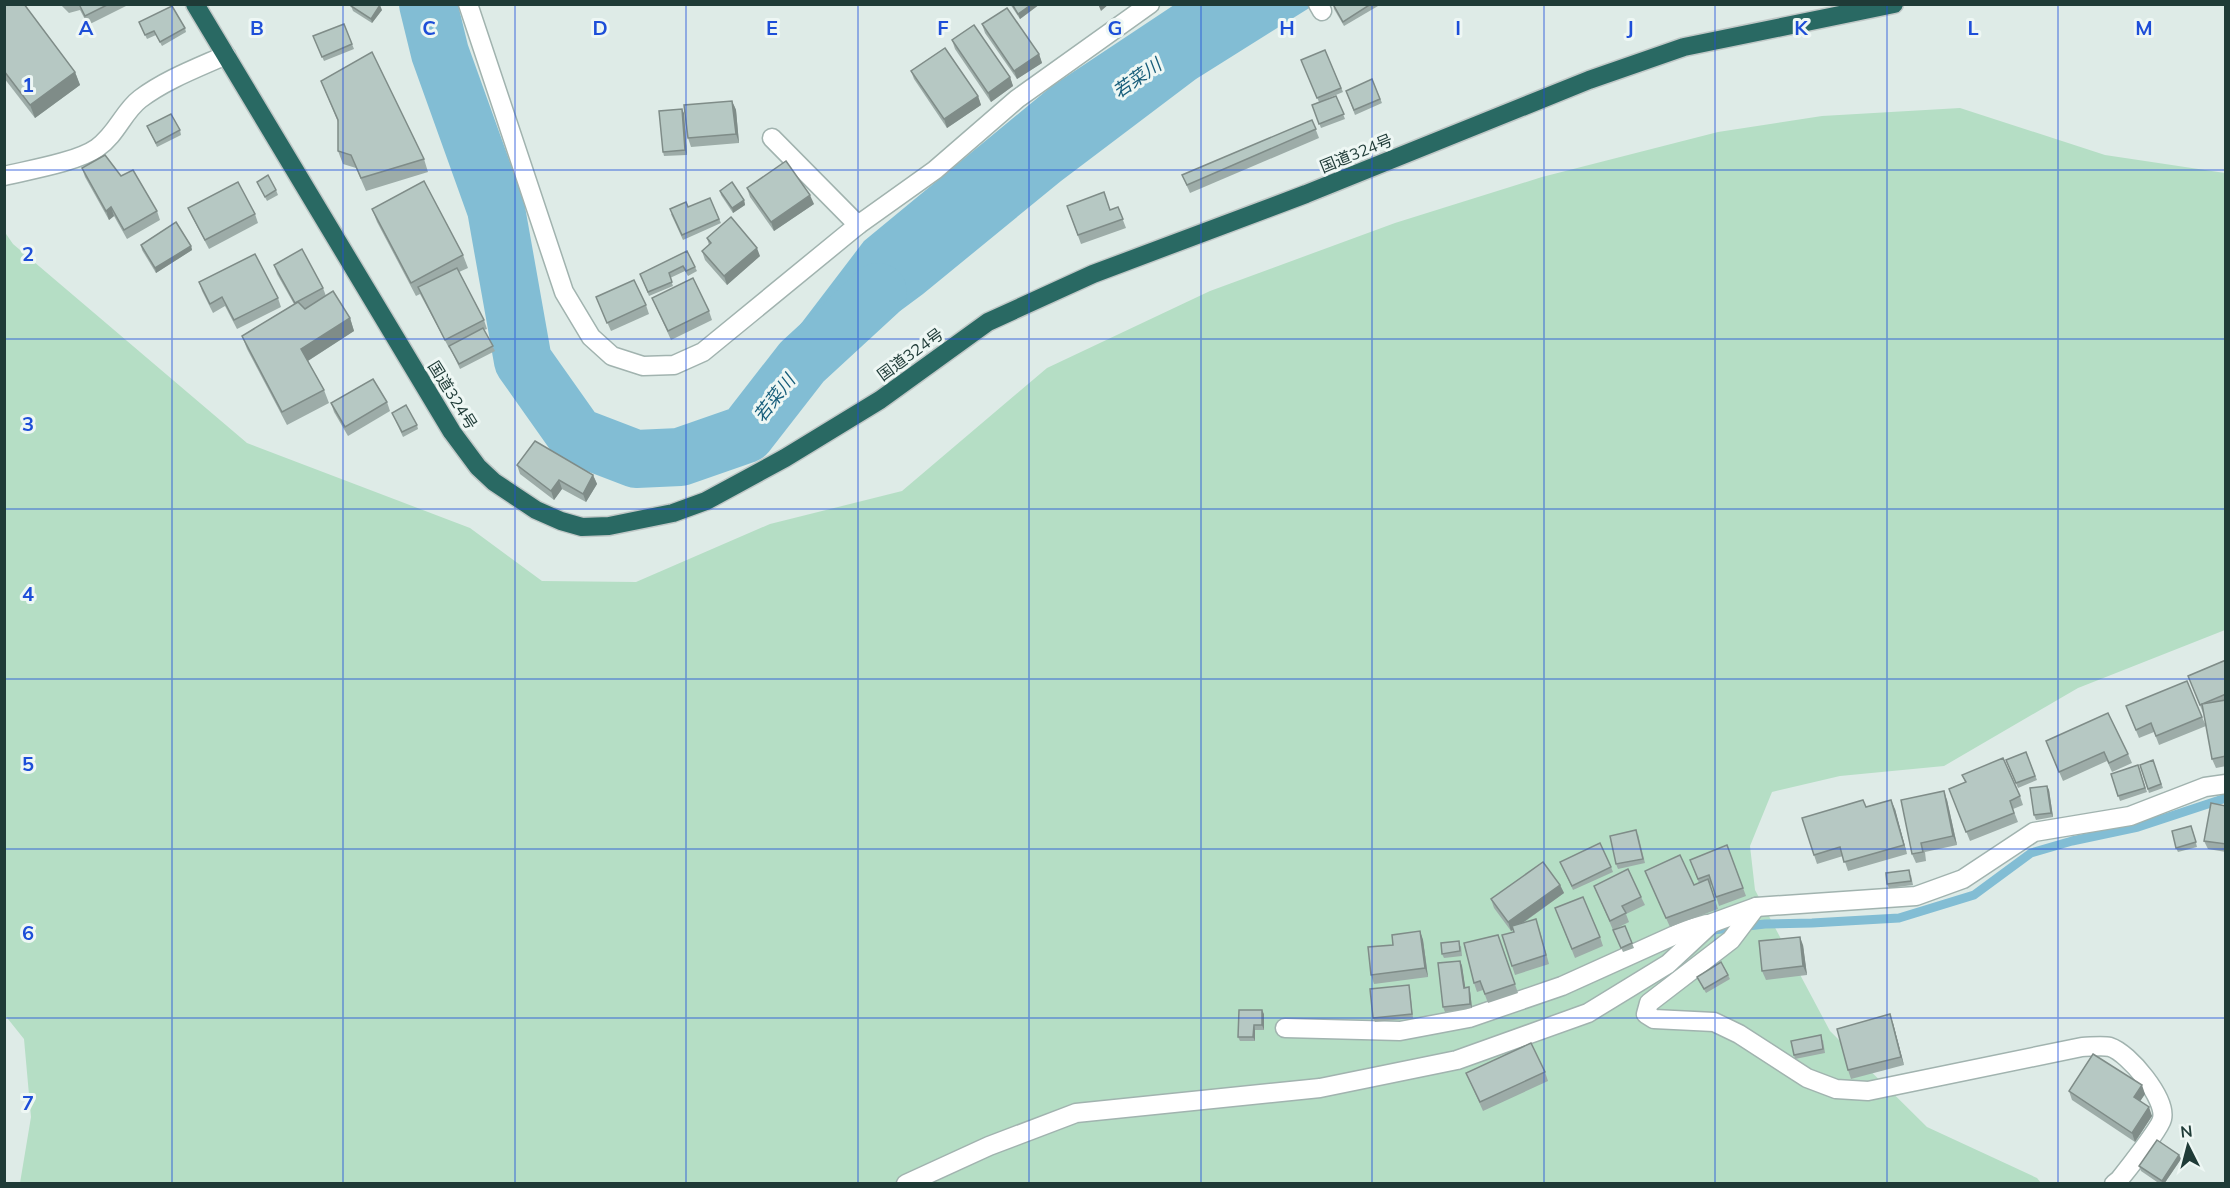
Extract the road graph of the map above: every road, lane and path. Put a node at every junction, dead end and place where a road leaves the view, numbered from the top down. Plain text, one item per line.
1 (195, 4) edge
2 (468, 4) edge
3 (1150, 4) edge
4 (1894, 4) edge
5 (226, 55) junction
6 (772, 138) dead end
7 (4, 176) edge
8 (858, 225) junction
9 (2226, 784) edge
10 (1756, 907) junction
11 (1712, 923) junction
12 (1285, 1028) dead end
13 (906, 1184) edge
14 (2114, 1184) edge

1 - 5 highway, 国道324号
2 - 8 street
3 - 8 street
4 - 5 highway, 国道324号
5 - 7 street
6 - 8 street
9 - 10 street
10 - 11 street
10 - 14 street
11 - 12 street
11 - 13 street

